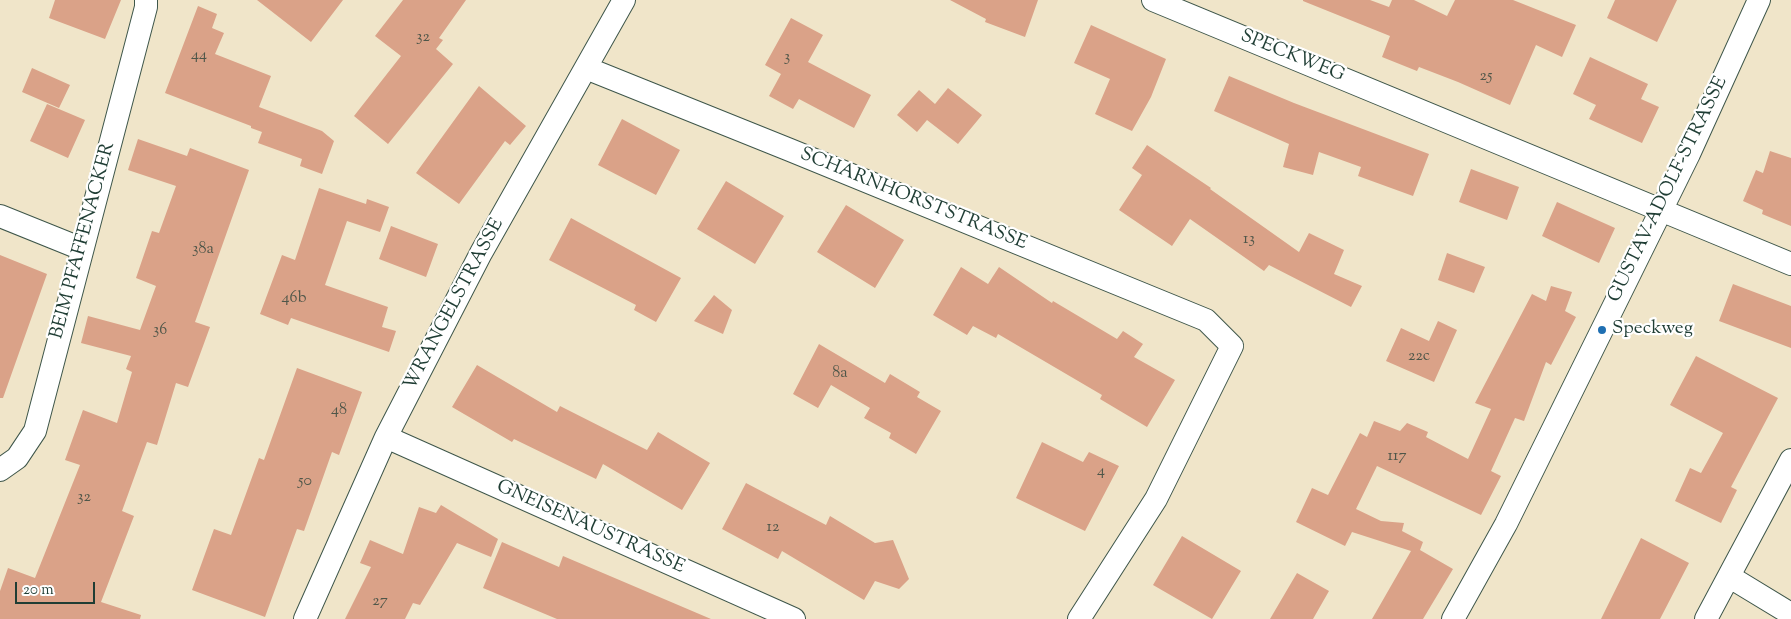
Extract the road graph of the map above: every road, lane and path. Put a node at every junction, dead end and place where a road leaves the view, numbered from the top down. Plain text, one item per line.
1 (146, 0) edge
2 (624, 0) edge
3 (1153, 0) edge
4 (1759, 0) edge
5 (586, 68) junction
6 (1662, 210) junction
7 (0, 216) edge
8 (82, 249) junction
9 (1791, 264) edge
10 (386, 437) junction
11 (1791, 460) edge
12 (0, 470) edge
13 (1730, 577) junction
14 (1791, 614) edge
15 (305, 619) edge
16 (794, 619) edge
17 (1079, 619) edge
18 (1453, 619) edge
19 (1706, 619) edge

1 - 8 street, BEIM PFAFFENACKER
2 - 5 street, WRANGELSTRASSE
3 - 6 street, SPECKWEG
4 - 6 street, GUSTAV-ADOLF-STRASSE
5 - 10 street, WRANGELSTRASSE
5 - 17 street, SCHARNHORSTSTRASSE
6 - 9 street, SPECKWEG
6 - 18 street, GUSTAV-ADOLF-STRASSE
7 - 8 street
8 - 12 street, BEIM PFAFFENACKER
10 - 15 street, WRANGELSTRASSE
10 - 16 street, GNEISENAUSTRASSE
11 - 13 street
13 - 14 street
13 - 19 street

